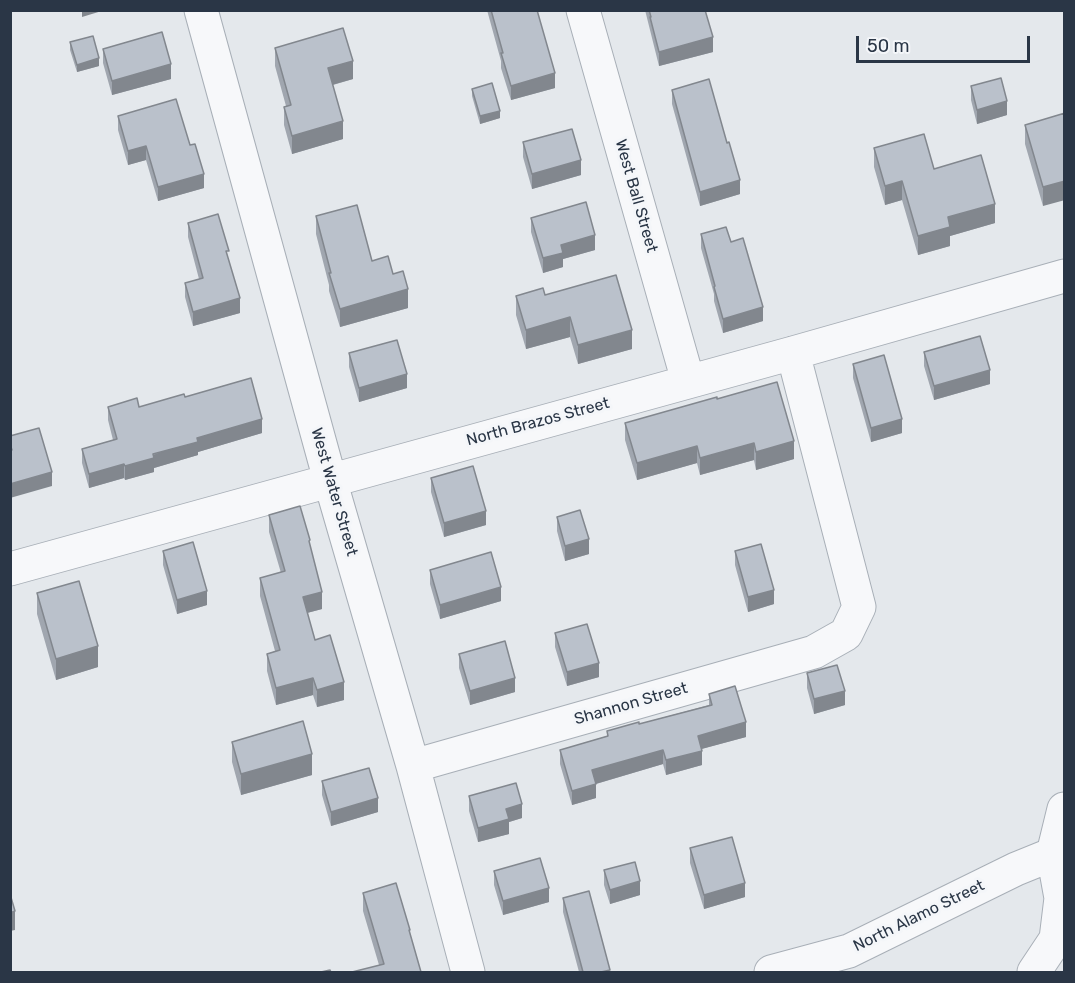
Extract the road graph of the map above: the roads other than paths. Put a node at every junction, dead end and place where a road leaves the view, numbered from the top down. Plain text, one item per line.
1 (201, 10) edge
2 (583, 10) edge
3 (1065, 276) edge
4 (793, 353) junction
5 (688, 381) junction
6 (330, 480) junction
7 (10, 568) edge
8 (413, 766) junction
9 (1065, 808) edge
10 (1059, 853) edge
11 (468, 972) edge
12 (771, 972) edge
13 (1034, 972) edge

1 - 6 street, West Water Street
2 - 5 street, West Ball Street
3 - 4 street, North Brazos Street
4 - 5 street, North Brazos Street
4 - 8 street, Shannon Street
5 - 6 street, North Brazos Street
6 - 7 street, North Brazos Street
6 - 8 street, West Water Street
8 - 11 street, West Water Street
9 - 10 street
10 - 12 street, North Alamo Street
10 - 13 street

